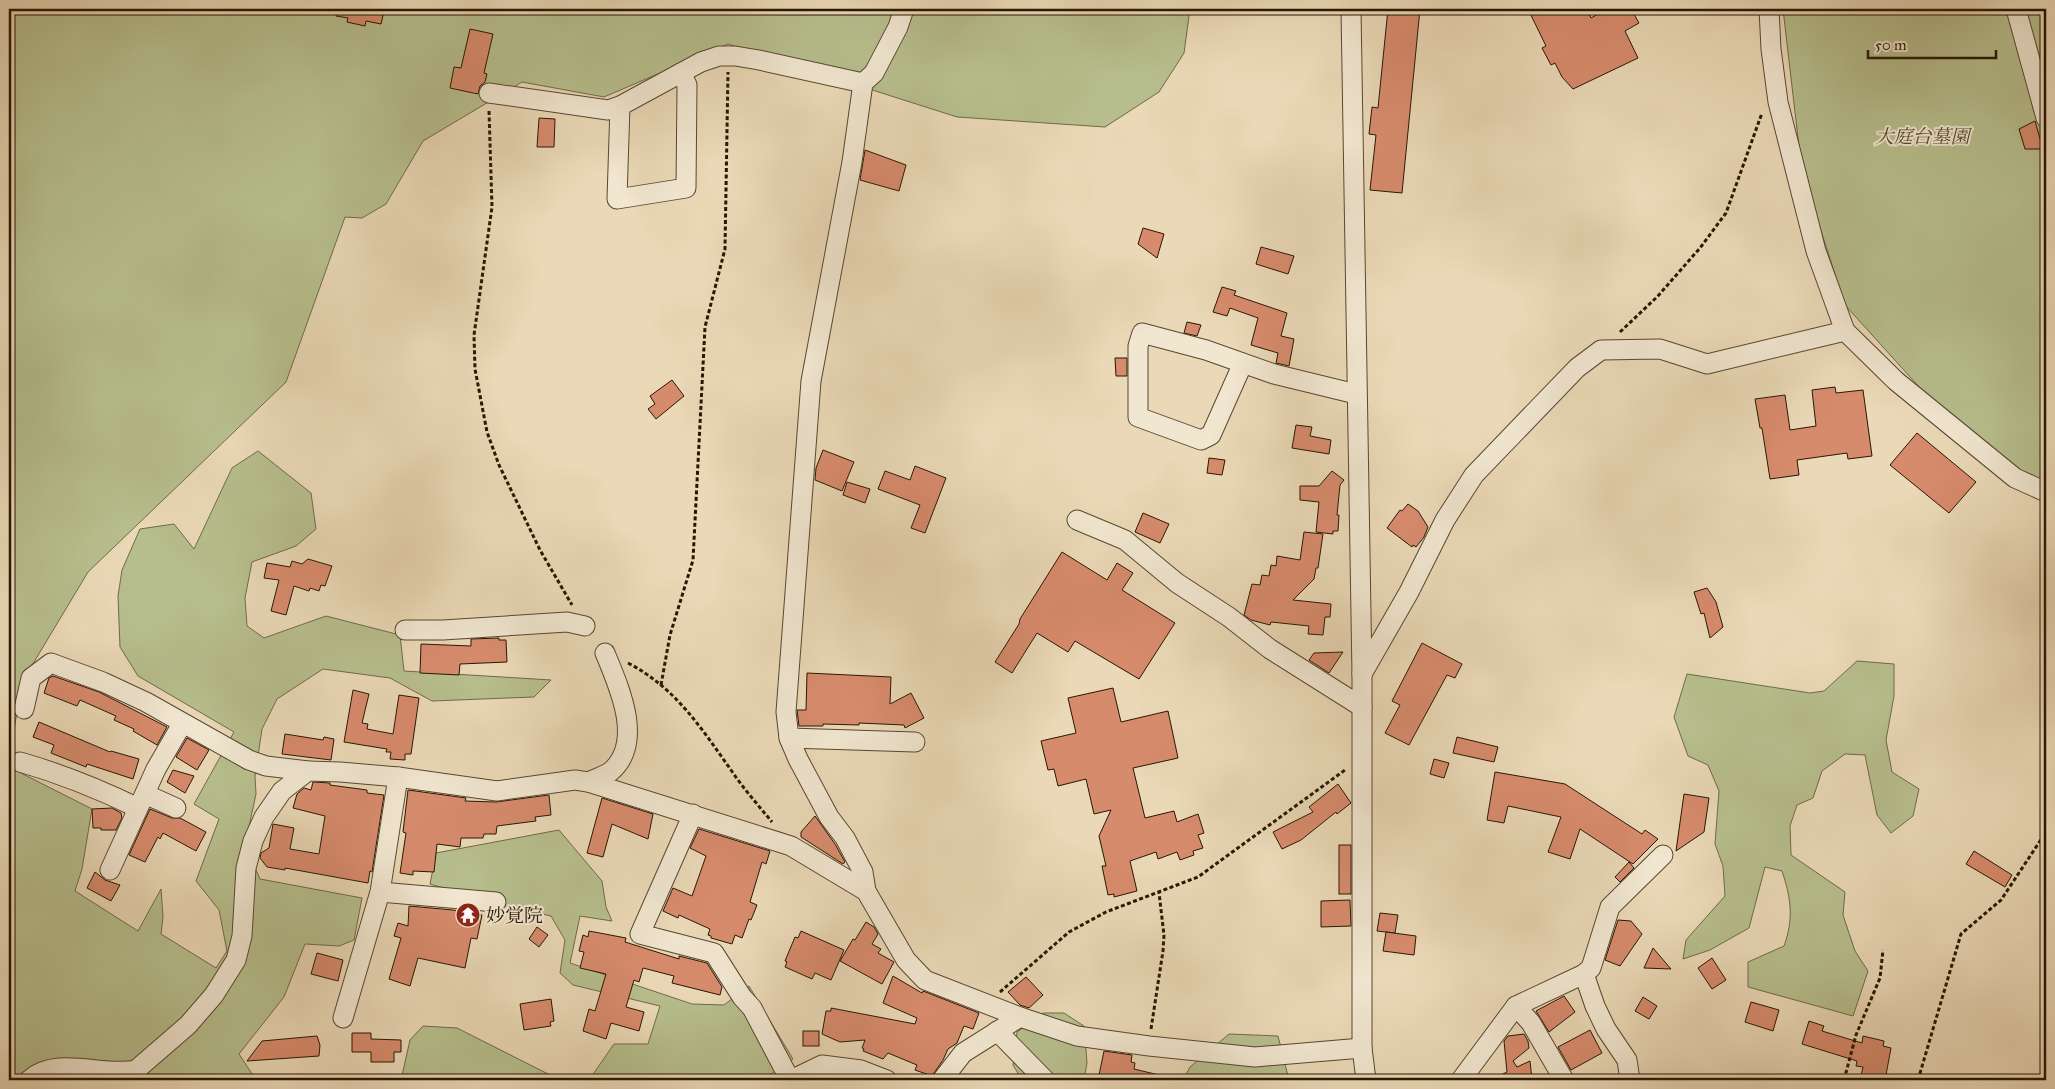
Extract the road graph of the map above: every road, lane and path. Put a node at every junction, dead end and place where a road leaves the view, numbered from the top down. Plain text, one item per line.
1 (904, 9) edge
2 (1351, 9) edge
3 (1769, 9) edge
4 (2016, 9) edge
5 (729, 56) junction
6 (680, 73) junction
7 (863, 83) junction
8 (489, 93) joint
9 (620, 106) junction
10 (1765, 106) dead end
11 (2046, 118) edge
12 (1845, 331) junction
13 (1601, 350) junction
14 (1242, 363) junction
15 (1356, 394) junction
16 (2046, 492) edge
17 (1077, 520) dead end
18 (585, 626) joint
19 (405, 630) dead end
20 (605, 653) joint
21 (1362, 675) junction
22 (661, 685) junction
23 (1362, 708) junction
24 (24, 709) dead end
25 (182, 724) junction
26 (789, 738) junction
27 (916, 742) dead end
28 (1362, 757) junction
29 (20, 762) dead end
30 (308, 772) junction
31 (398, 777) junction
32 (588, 782) junction
33 (142, 801) junction
34 (176, 808) dead end
35 (693, 814) junction
36 (774, 824) dead end
37 (2046, 832) edge
38 (1663, 854) dead end
39 (110, 870) dead end
40 (866, 891) junction
41 (380, 892) junction
42 (1159, 893) junction
43 (496, 902) dead end
44 (1883, 950) dead end
45 (1584, 974) junction
46 (987, 1005) junction
47 (1516, 1006) junction
48 (1020, 1017) junction
49 (343, 1018) dead end
50 (997, 1031) junction
51 (1149, 1046) junction
52 (1362, 1048) junction
53 (29, 1080) edge
54 (790, 1080) edge
55 (887, 1080) edge
56 (942, 1080) edge
57 (1046, 1080) edge
58 (1366, 1080) edge
59 (1461, 1080) edge
60 (1564, 1080) edge
61 (1630, 1080) edge
62 (1844, 1080) edge
63 (1918, 1080) edge

1 - 7 street
2 - 15 street
3 - 12 street
4 - 11 street
5 - 6 street
5 - 7 street
5 - 22 path
6 - 9 street
6 - 9 street
7 - 26 street
8 - 9 street
8 - 18 path
10 - 13 path
12 - 13 street
12 - 16 street
13 - 21 street
14 - 14 street
14 - 15 street
15 - 21 street
17 - 23 street
18 - 19 street
20 - 22 path
20 - 32 street
21 - 23 street
22 - 36 path
23 - 28 street
24 - 25 street
25 - 30 street
25 - 33 street
26 - 27 street
26 - 40 street
28 - 42 path
28 - 52 street
29 - 33 street
30 - 31 street
30 - 53 street
31 - 32 street
31 - 41 street
32 - 35 street
33 - 34 street
33 - 39 street
35 - 40 street
35 - 54 street
37 - 63 path
38 - 45 street
40 - 46 street
41 - 43 street
41 - 49 street
42 - 46 path
42 - 51 path
44 - 62 path
45 - 47 street
45 - 61 street
46 - 48 street
47 - 59 street
47 - 60 street
48 - 50 street
48 - 51 street
50 - 56 street
50 - 57 street
51 - 52 street
52 - 58 street
54 - 55 street

